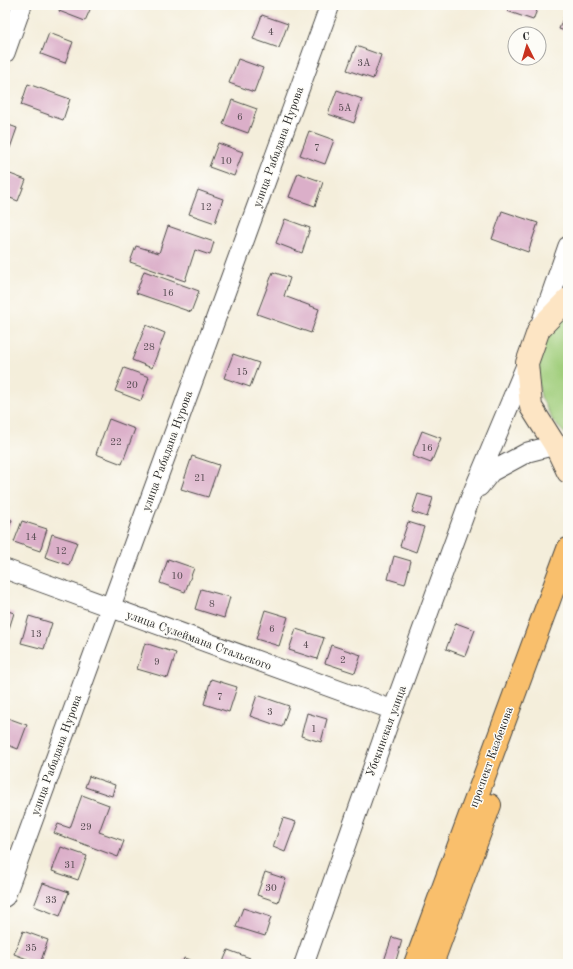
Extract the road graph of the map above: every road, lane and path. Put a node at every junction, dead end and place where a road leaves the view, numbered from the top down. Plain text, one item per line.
1 (22, 5) edge
2 (330, 5) edge
3 (5, 53) edge
4 (568, 246) edge
5 (568, 300) edge
6 (539, 329) junction
7 (527, 363) junction
8 (561, 447) edge
9 (568, 472) edge
10 (470, 499) junction
11 (568, 550) edge
12 (5, 569) edge
13 (568, 588) edge
14 (110, 608) junction
15 (393, 710) junction
16 (5, 897) edge
17 (304, 964) edge
18 (415, 964) edge
19 (432, 964) edge

1 - 3 street
2 - 14 street, улица Рабадана Нурова
4 - 6 street
5 - 6 street
6 - 7 street
7 - 8 street
7 - 10 street, Убекинская улица
8 - 9 street
8 - 10 street
10 - 15 street, Убекинская улица
11 - 18 highway, проспект Казбекова
12 - 14 street, улица Сулеймана Стальского
13 - 19 highway, проспект Казбекова
14 - 15 street, улица Сулеймана Стальского
14 - 16 street, улица Рабадана Нурова
15 - 17 street, Убекинская улица

